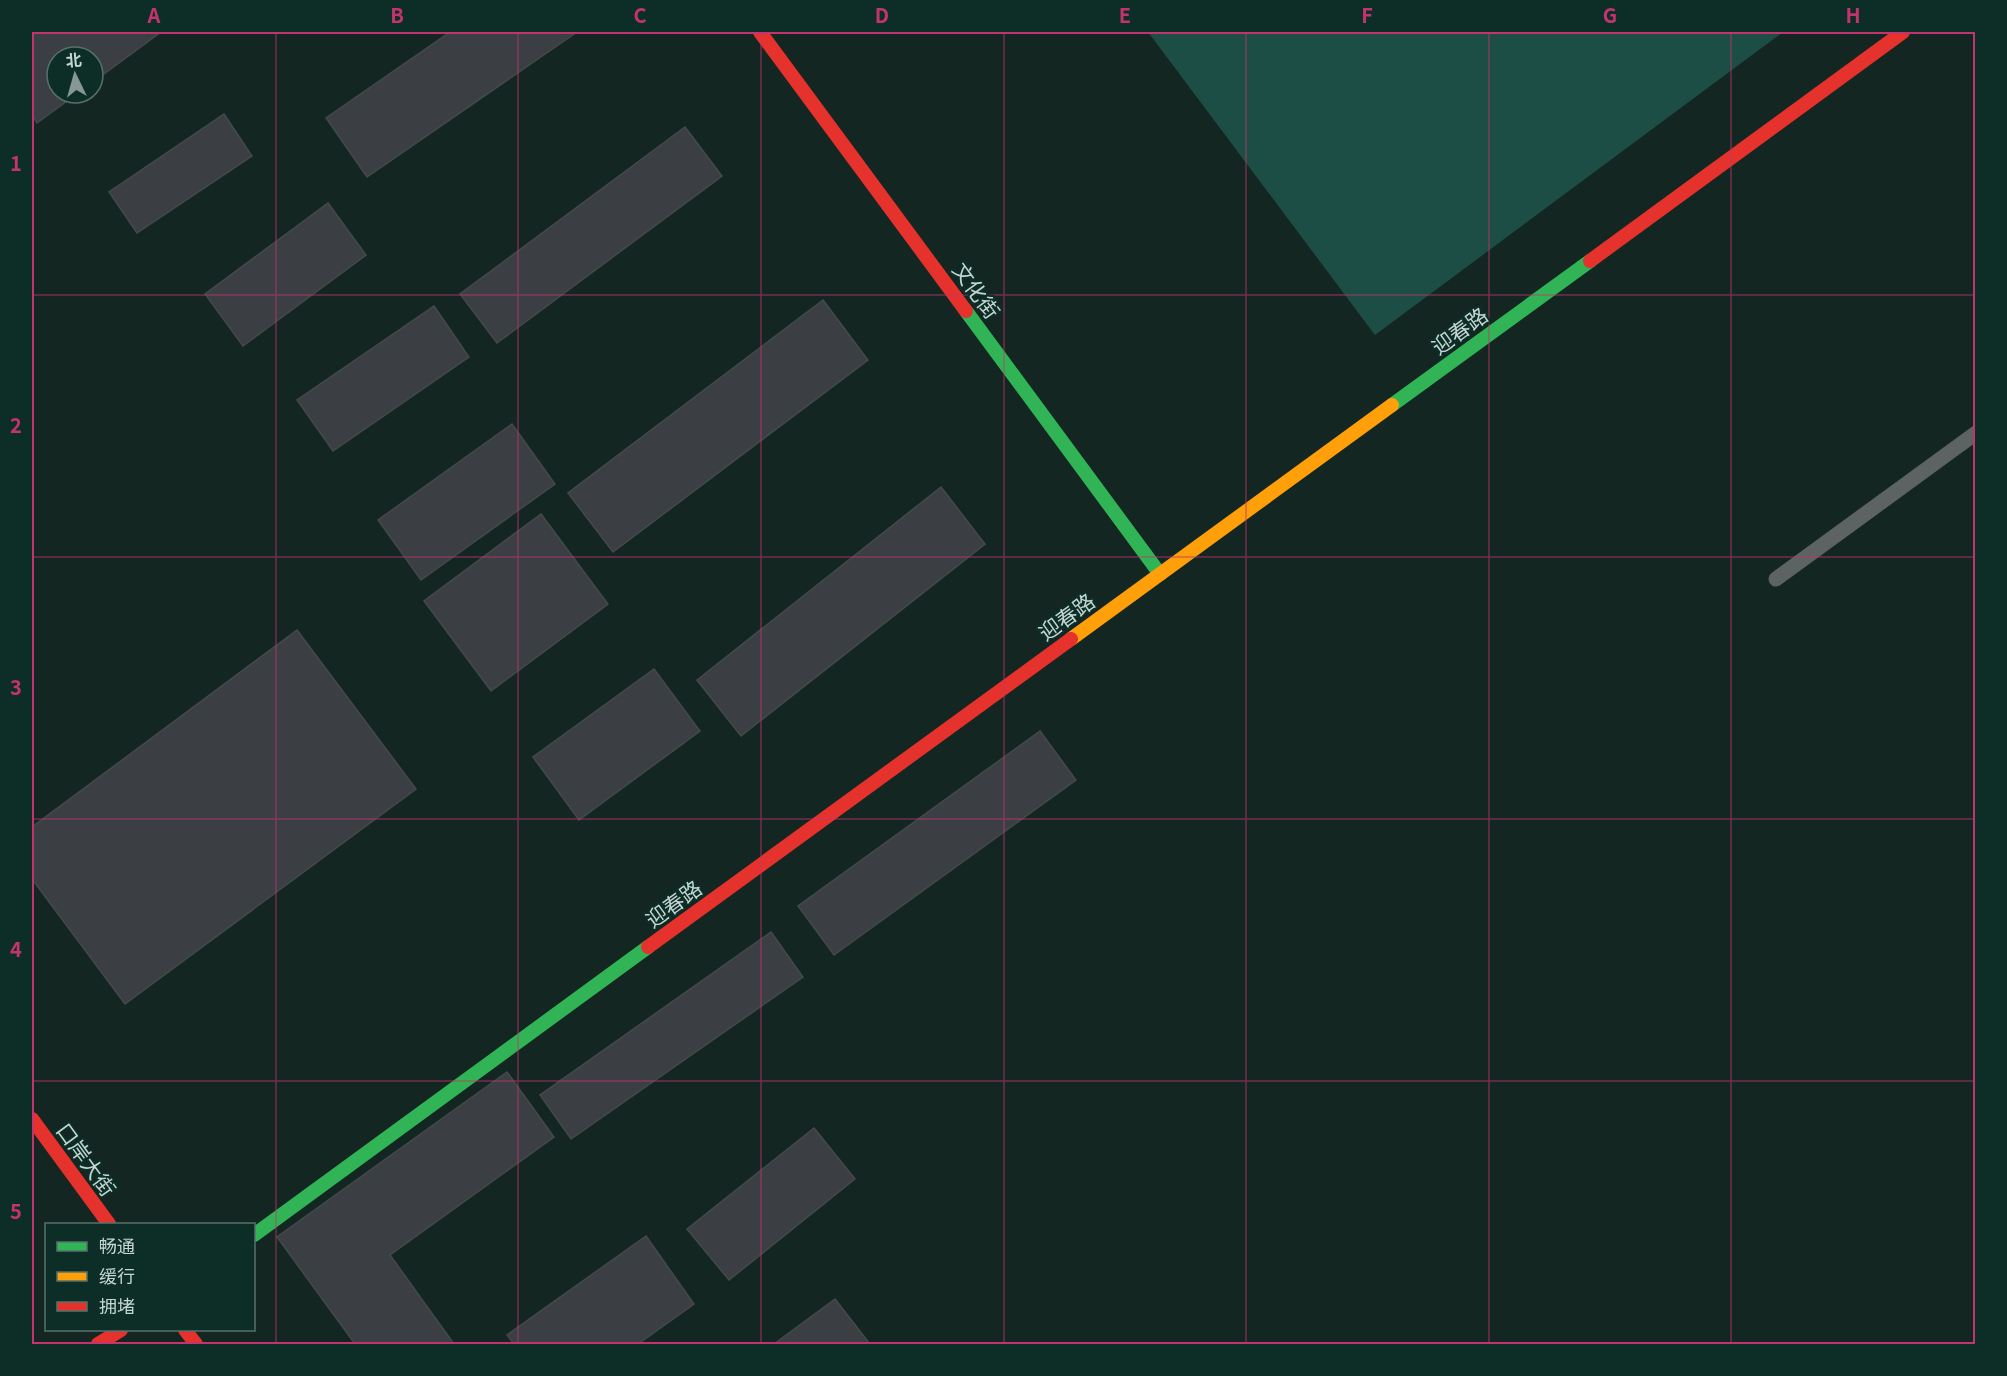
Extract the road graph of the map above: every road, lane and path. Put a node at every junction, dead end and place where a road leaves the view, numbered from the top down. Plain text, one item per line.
1 (760, 32) edge
2 (1903, 32) edge
3 (1976, 433) edge
4 (1160, 574) junction
5 (1776, 579) dead end
6 (32, 1119) edge
7 (108, 1223) edge
8 (255, 1234) edge
9 (118, 1331) edge
10 (186, 1331) edge
11 (98, 1344) edge
12 (196, 1344) edge

1 - 4 main road, 文化街
2 - 4 main road, 迎春路
3 - 5 lane
4 - 8 main road, 迎春路
6 - 7 main road, 口岸大街
9 - 11 main road
10 - 12 main road

